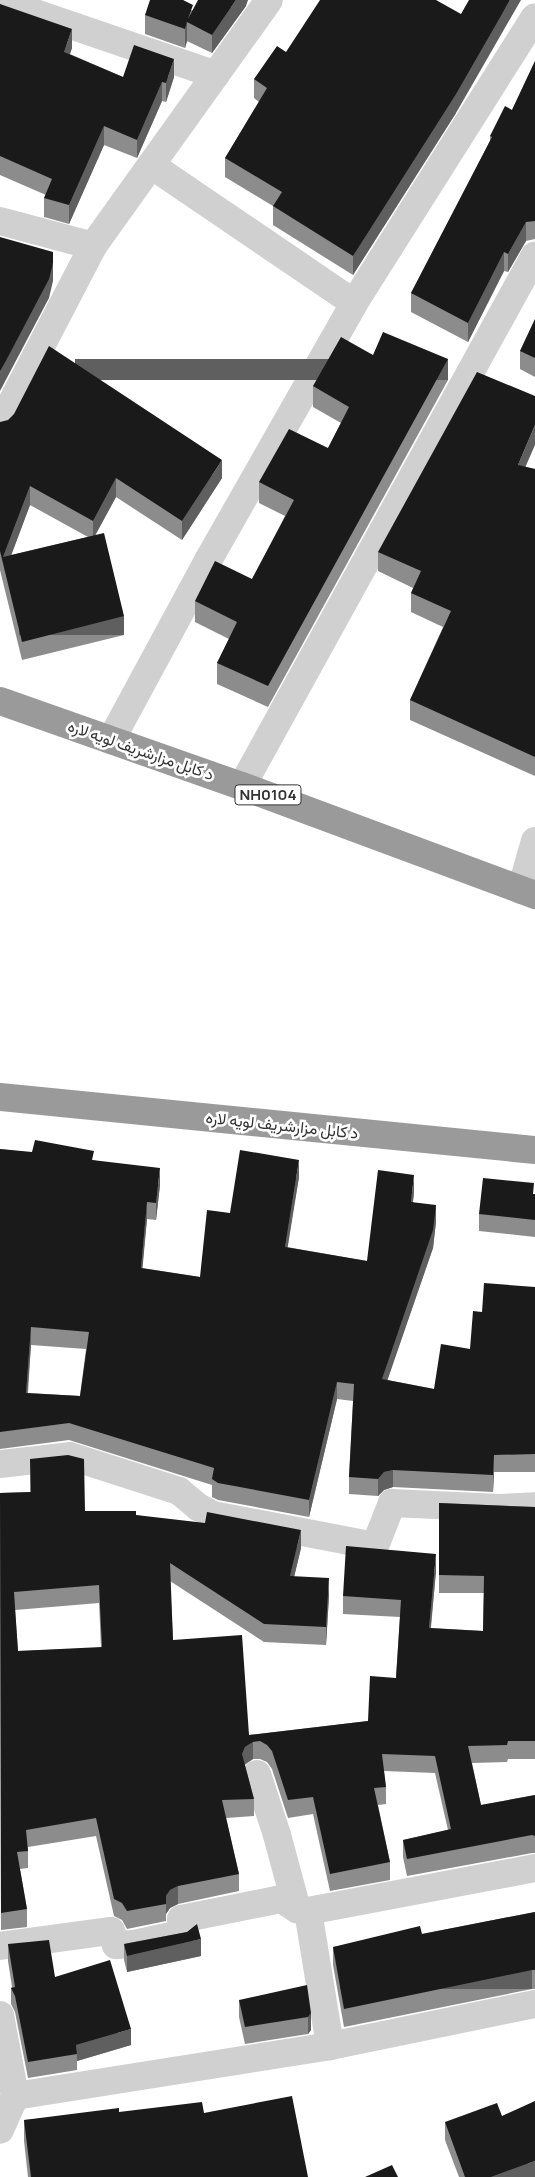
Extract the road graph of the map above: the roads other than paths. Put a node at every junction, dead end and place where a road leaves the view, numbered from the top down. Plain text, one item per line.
1 (269, 0) edge
2 (0, 1) edge
3 (535, 17) edge
4 (216, 75) junction
5 (151, 165) junction
6 (0, 221) edge
7 (93, 246) junction
8 (535, 255) edge
9 (354, 303) junction
10 (0, 425) edge
11 (0, 701) edge
12 (111, 740) junction
13 (242, 786) junction
14 (535, 841) edge
15 (528, 892) edge
16 (0, 1097) edge
17 (535, 1150) edge
18 (0, 1464) edge
19 (535, 1506) edge
20 (257, 1774) dead end
21 (535, 1868) edge
22 (302, 1910) junction
23 (0, 1946) edge
24 (535, 2004) edge
25 (0, 2015) edge
26 (330, 2046) junction
27 (15, 2096) junction
28 (0, 2130) edge

1 - 4 street
2 - 4 street
3 - 9 street
4 - 5 street
5 - 7 street
5 - 9 street
6 - 7 street
7 - 10 street
8 - 13 street
9 - 12 street
11 - 12 highway, د کابل مزارشریف لویه لاره / NH0104
12 - 13 highway, د کابل مزارشریف لویه لاره / NH0104
13 - 15 highway, د کابل مزارشریف لویه لاره / NH0104
14 - 15 street
16 - 17 highway, د کابل مزارشریف لویه لاره
18 - 19 street
20 - 22 street
21 - 22 street
22 - 23 street
22 - 26 street
24 - 26 street
25 - 27 street
26 - 27 street
27 - 28 street

